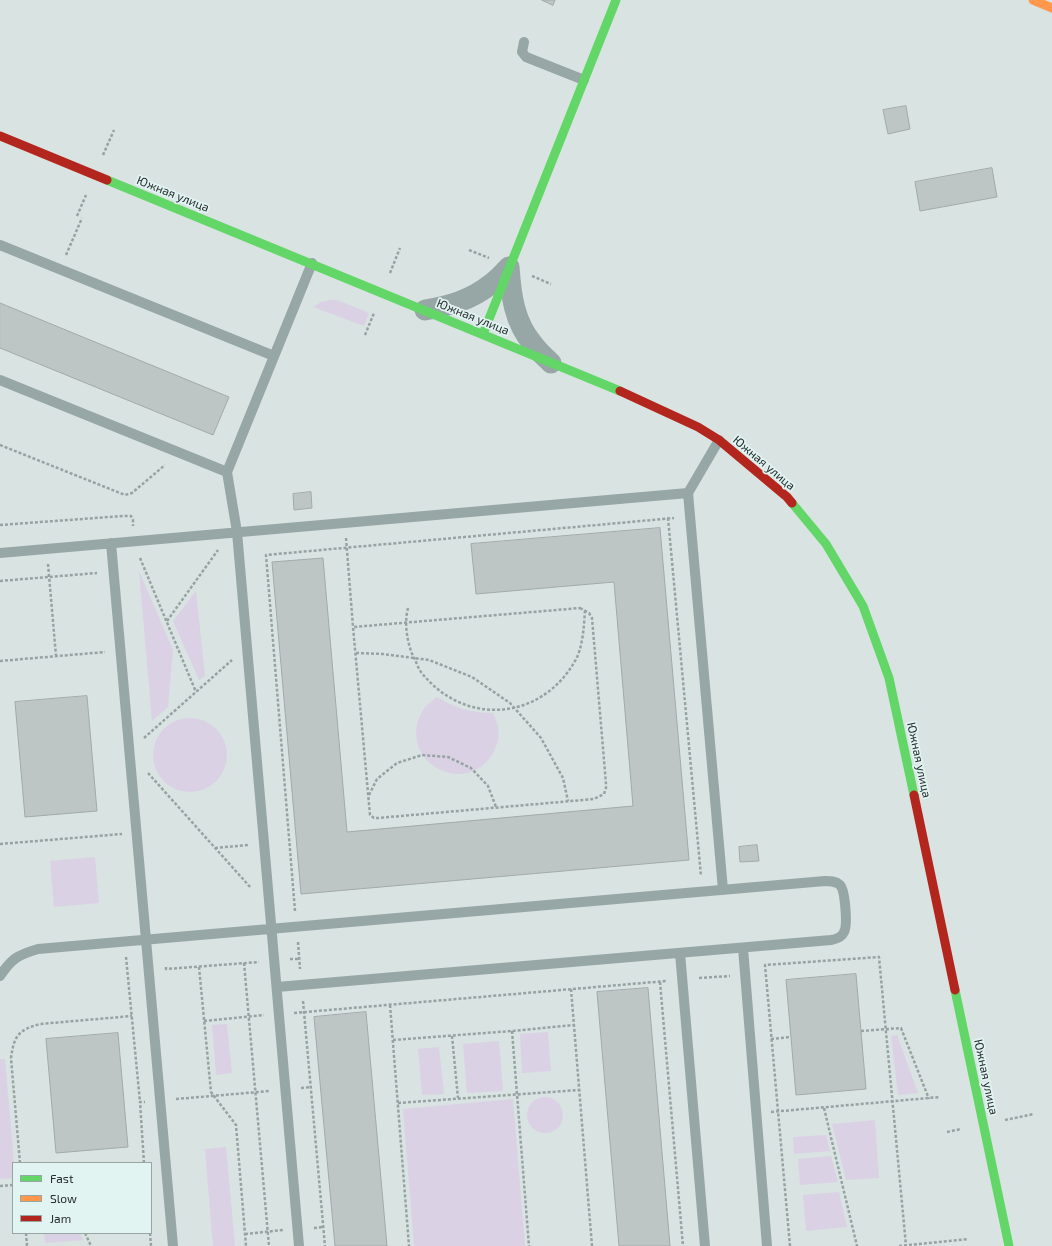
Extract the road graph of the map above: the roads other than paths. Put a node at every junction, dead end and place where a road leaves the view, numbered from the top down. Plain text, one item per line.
1 (616, 0) edge
2 (1033, 0) edge
3 (1052, 8) edge
4 (524, 42) dead end
5 (584, 80) junction
6 (0, 136) edge
7 (0, 245) edge
8 (312, 263) junction
9 (509, 267) junction
10 (425, 310) junction
11 (483, 334) junction
12 (274, 356) junction
13 (551, 363) junction
14 (0, 380) edge
15 (718, 440) junction
16 (226, 472) junction
17 (688, 493) junction
18 (234, 533) junction
19 (111, 543) junction
20 (0, 553) edge
21 (723, 890) junction
22 (272, 929) junction
23 (146, 940) junction
24 (743, 948) junction
25 (680, 953) junction
26 (0, 976) edge
27 (277, 987) junction
28 (173, 1246) edge
29 (299, 1246) edge
30 (705, 1246) edge
31 (767, 1246) edge
32 (1009, 1246) edge

1 - 5 street
2 - 3 street
4 - 5 lane
5 - 9 street
6 - 8 street, Южная улица
7 - 12 lane
8 - 10 street, Южная улица
8 - 12 lane
9 - 10 street
9 - 11 street
9 - 13 street
10 - 11 street, Южная улица
11 - 13 street, Южная улица
12 - 16 lane
13 - 15 street, Южная улица
14 - 16 lane
15 - 17 lane
15 - 32 street, Южная улица
16 - 18 lane
17 - 18 lane
17 - 21 lane
18 - 19 lane
18 - 22 lane
19 - 20 lane
19 - 23 lane
21 - 22 lane
21 - 24 lane
22 - 23 lane
22 - 27 lane
23 - 26 lane
23 - 28 lane
24 - 25 lane
24 - 31 lane
25 - 27 lane
25 - 30 lane
27 - 29 lane

